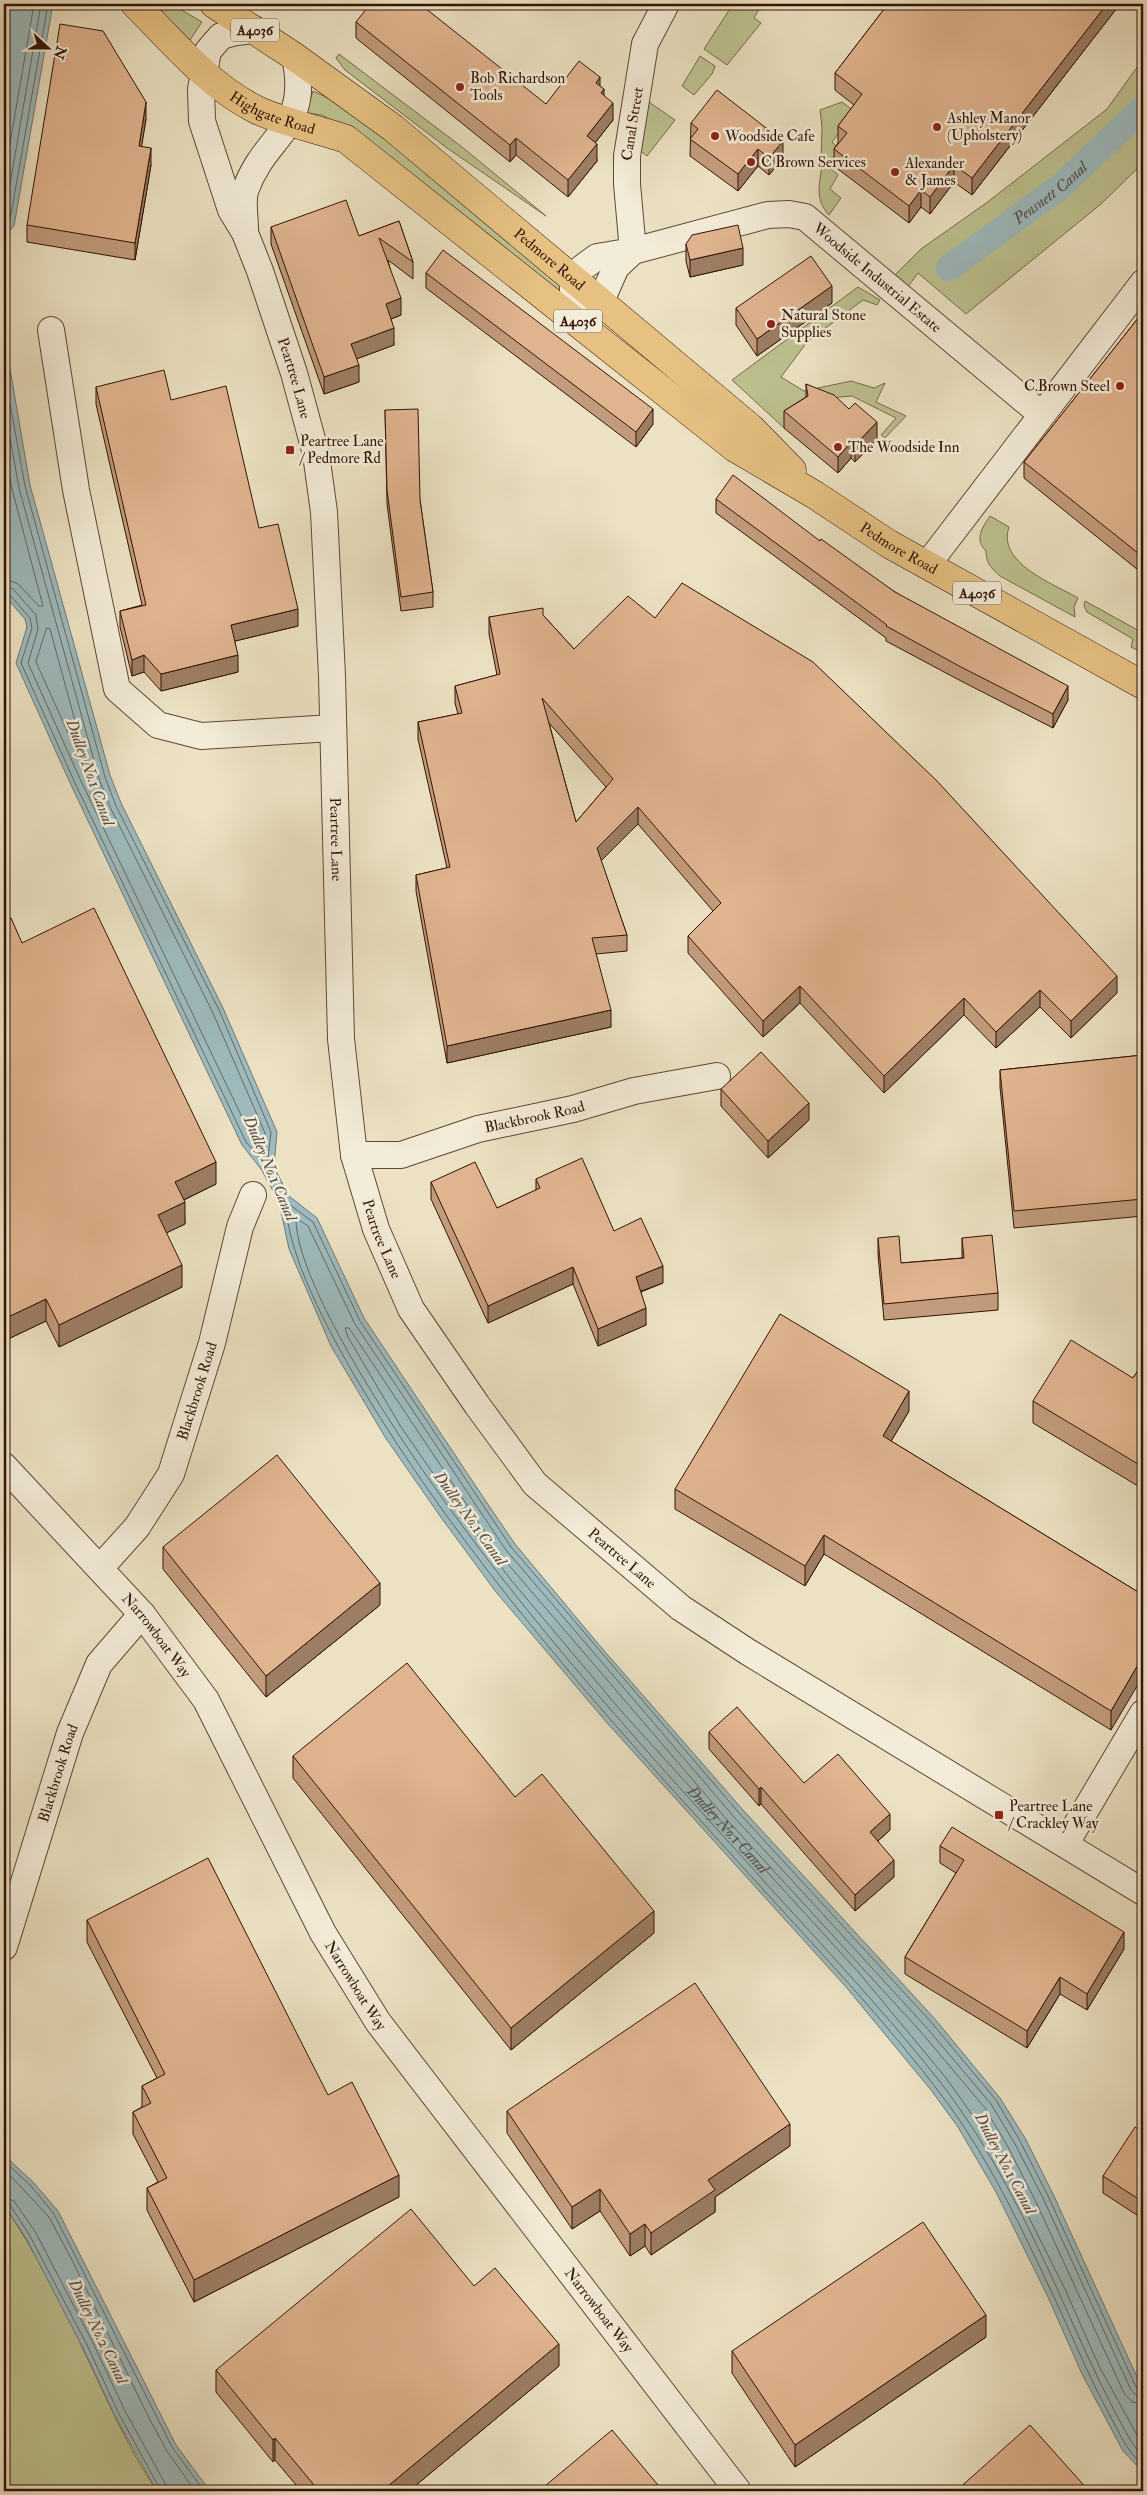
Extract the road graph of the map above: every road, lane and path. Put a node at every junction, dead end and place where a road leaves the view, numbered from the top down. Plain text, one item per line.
1 (135, 4) edge
2 (214, 4) edge
3 (666, 4) edge
4 (256, 30) junction
5 (295, 57) junction
6 (204, 73) junction
7 (290, 121) junction
8 (346, 139) joint
9 (244, 233) junction
10 (633, 251) junction
11 (575, 278) junction
12 (1143, 282) edge
13 (600, 301) junction
14 (576, 320) junction
15 (50, 330) dead end
16 (1041, 414) junction
17 (815, 495) junction
18 (927, 565) junction
19 (1143, 685) edge
20 (333, 728) junction
21 (717, 1076) dead end
22 (354, 1155) junction
23 (253, 1195) dead end
24 (4, 1466) edge
25 (100, 1568) junction
26 (142, 1614) junction
27 (1143, 1713) edge
28 (1066, 1843) junction
29 (1143, 1892) edge
30 (4, 1947) edge
31 (738, 2491) edge

1 - 6 highway, A4036
2 - 4 highway, A4036
3 - 10 street, Canal Street
4 - 5 highway, A4036
4 - 6 street
5 - 7 street
5 - 11 highway, Pedmore Road / A4036
6 - 7 highway, Highgate Road / A4036
6 - 9 street, Peartree Lane
7 - 8 highway, Highgate Road / A4036
7 - 9 street, Peartree Lane
8 - 14 highway, Pedmore Road / A4036
9 - 20 street, Peartree Lane
10 - 11 street
10 - 13 street
10 - 16 street, Woodside Industrial Estate
11 - 13 highway, Pedmore Road / A4036
11 - 14 street
12 - 16 street
13 - 14 street
13 - 17 highway, Pedmore Road / A4036
14 - 17 highway, Pedmore Road / A4036
15 - 20 street
16 - 18 street
17 - 18 highway, Pedmore Road / A4036
18 - 19 highway, Pedmore Road / A4036
20 - 22 street, Peartree Lane
21 - 22 street, Blackbrook Road
22 - 28 street, Peartree Lane
23 - 25 street, Blackbrook Road
24 - 25 street, Narrowboat Way
25 - 26 street, Narrowboat Way
26 - 30 street, Blackbrook Road
26 - 31 street, Narrowboat Way
27 - 28 street
28 - 29 street, Peartree Lane

